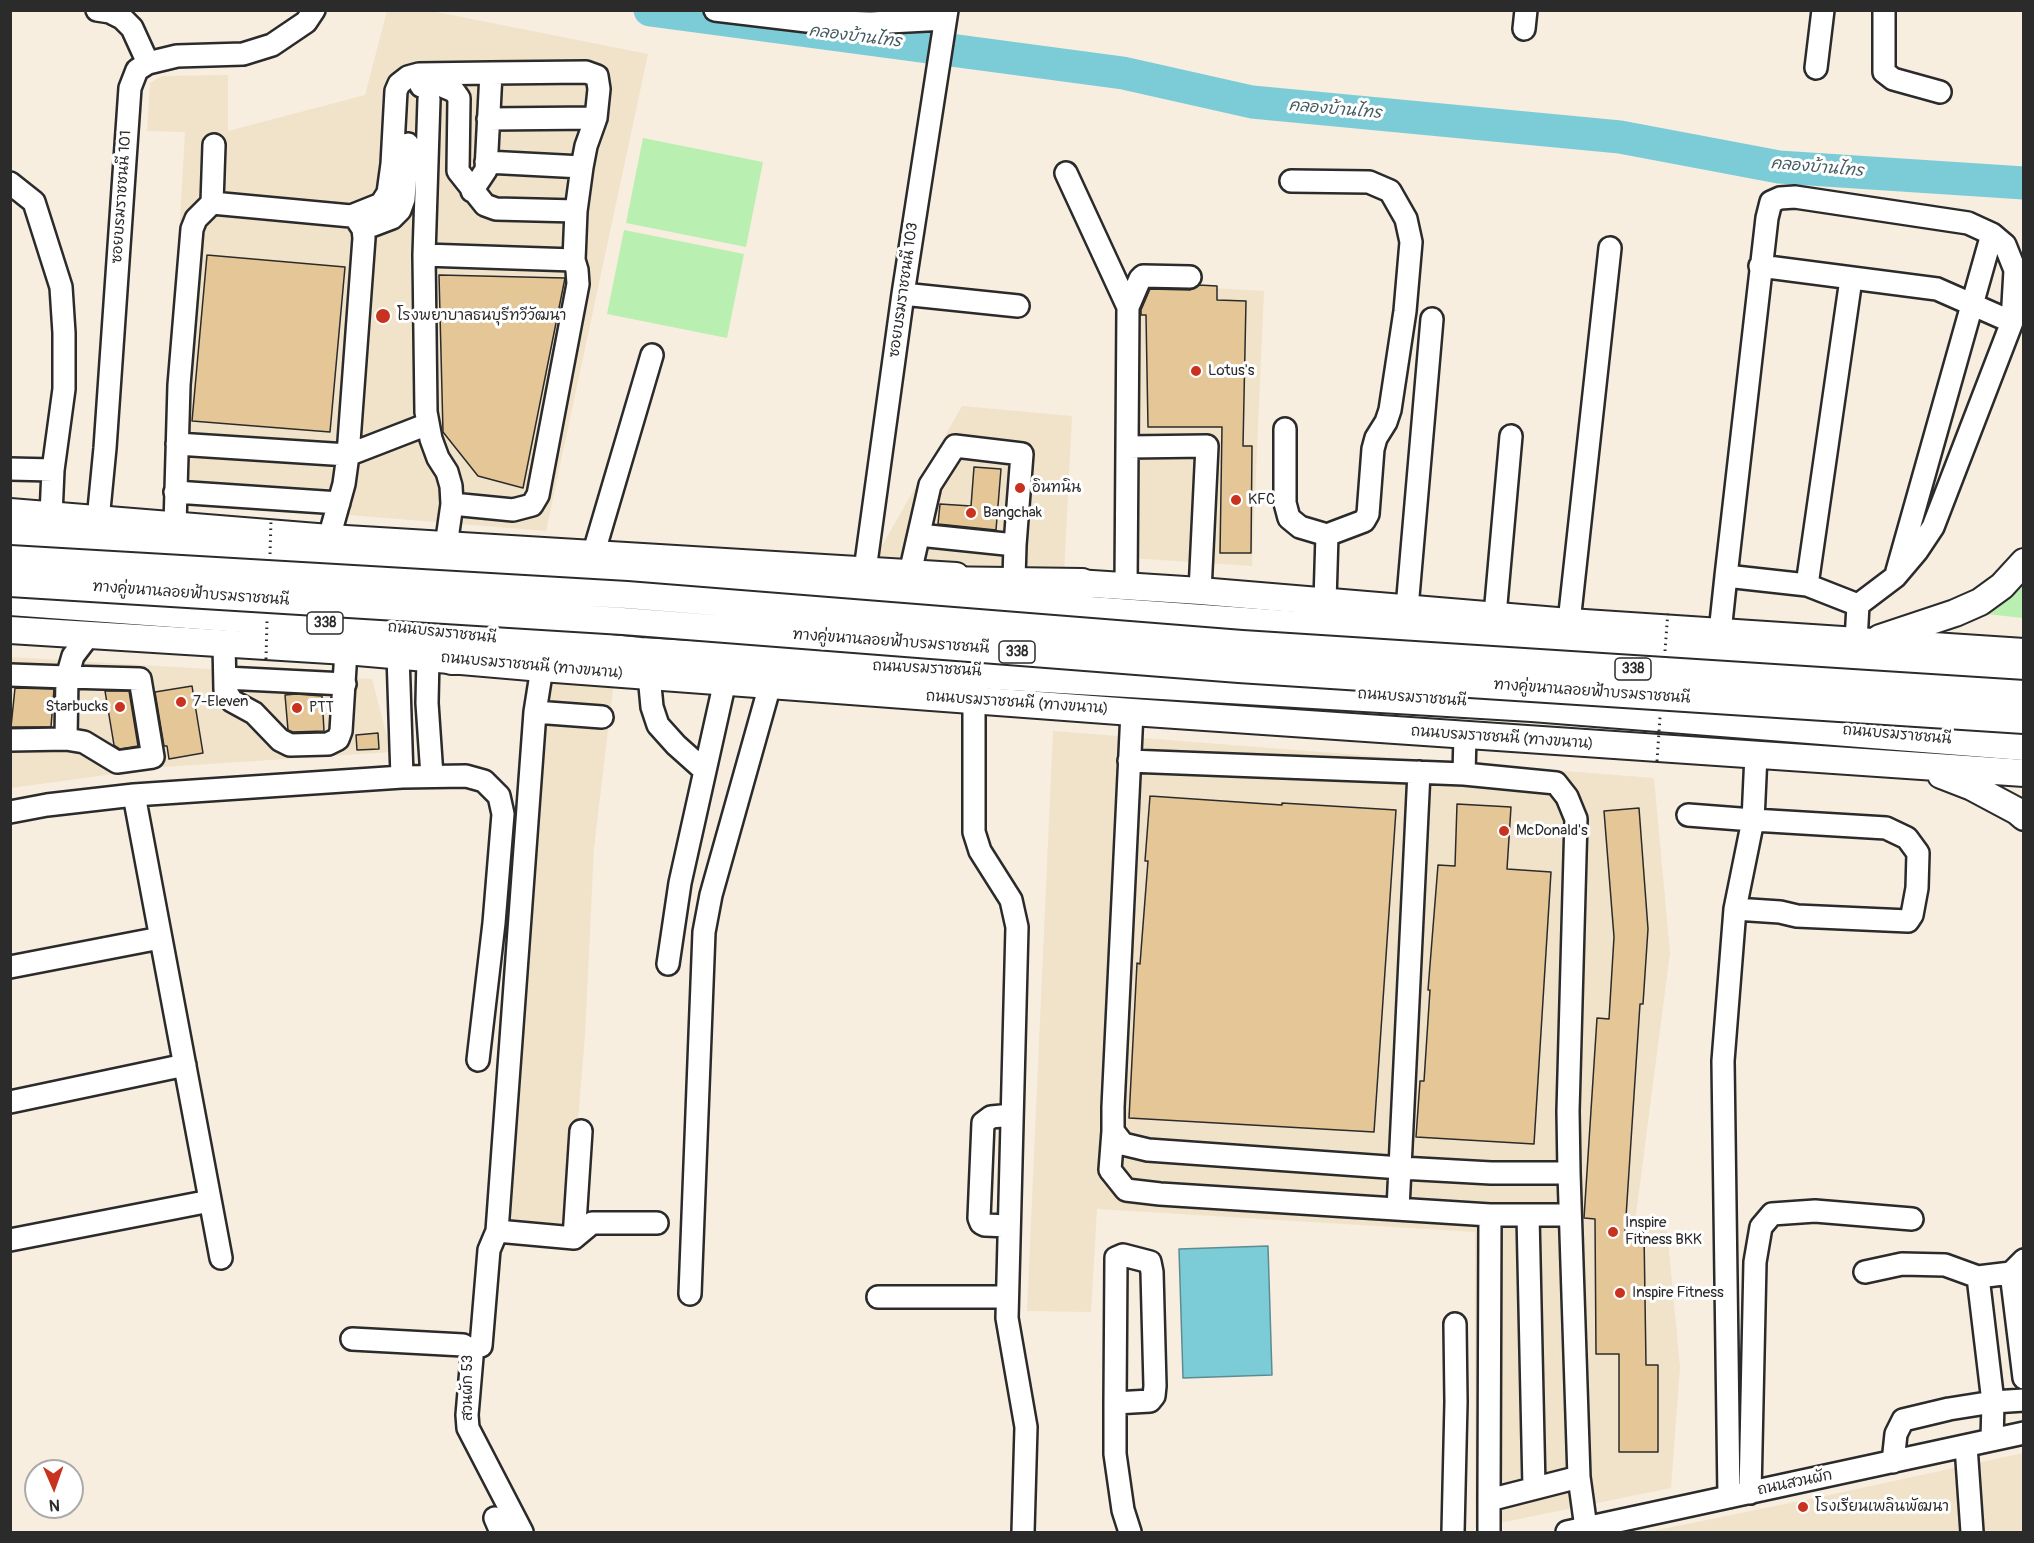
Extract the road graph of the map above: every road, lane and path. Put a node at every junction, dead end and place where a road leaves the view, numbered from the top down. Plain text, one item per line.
1 (97, 10) edge
2 (314, 10) edge
3 (715, 10) edge
4 (1823, 10) edge
5 (1884, 10) edge
6 (945, 19) edge
7 (148, 63) junction
8 (1816, 68) dead end
9 (491, 73) junction
10 (1940, 92) dead end
11 (429, 99) dead end
12 (488, 118) junction
13 (596, 118) junction
14 (214, 145) dead end
15 (486, 162) junction
16 (582, 167) junction
17 (1066, 173) dead end
18 (1291, 181) dead end
19 (10, 183) edge
20 (472, 190) junction
21 (212, 203) junction
22 (576, 211) junction
23 (357, 222) junction
24 (1992, 234) junction
25 (1610, 248) dead end
26 (424, 255) junction
27 (574, 260) junction
28 (1760, 266) junction
29 (1190, 277) dead end
30 (1851, 279) junction
31 (903, 294) junction
32 (1972, 304) junction
33 (1018, 306) dead end
34 (1128, 308) junction
35 (1432, 319) dead end
36 (2012, 322) junction
37 (652, 355) dead end
38 (428, 424) junction
39 (1285, 429) dead end
40 (1511, 435) dead end
41 (177, 444) junction
42 (1128, 447) junction
43 (348, 455) junction
44 (10, 469) edge
45 (53, 470) junction
46 (175, 492) junction
47 (339, 503) junction
48 (452, 504) junction
49 (10, 512) edge
50 (51, 515) junction
51 (98, 520) junction
52 (175, 525) junction
53 (919, 535) junction
54 (1327, 535) junction
55 (329, 538) junction
56 (10, 540) edge
57 (1015, 545) junction
58 (446, 546) junction
59 (593, 555) junction
60 (10, 559) edge
61 (2024, 562) edge
62 (865, 570) junction
63 (910, 573) junction
64 (1726, 576) junction
65 (1895, 577) junction
66 (628, 579) junction
67 (1014, 579) junction
68 (10, 583) edge
69 (1082, 584) junction
70 (1807, 585) junction
71 (1126, 586) junction
72 (1200, 591) junction
73 (10, 600) edge
74 (1325, 601) junction
75 (1858, 605) junction
76 (1407, 608) junction
77 (1494, 615) junction
78 (1569, 622) junction
79 (10, 630) edge
80 (1720, 632) junction
81 (89, 635) junction
82 (1862, 641) junction
83 (224, 644) junction
84 (346, 651) junction
85 (2024, 652) edge
86 (398, 655) junction
87 (440, 658) junction
88 (644, 664) junction
89 (542, 668) junction
90 (10, 675) edge
91 (2024, 675) edge
92 (67, 677) junction
93 (225, 678) junction
94 (724, 681) junction
95 (345, 684) junction
96 (770, 685) junction
97 (2024, 694) edge
98 (974, 700) junction
99 (535, 712) junction
100 (1132, 712) junction
101 (602, 717) dead end
102 (2024, 720) edge
103 (1466, 736) junction
104 (66, 739) junction
105 (10, 740) edge
106 (2024, 745) edge
107 (1756, 755) junction
108 (1129, 761) junction
109 (1915, 765) junction
110 (704, 770) junction
111 (1419, 772) junction
112 (2024, 773) edge
113 (1464, 774) junction
114 (432, 776) junction
115 (402, 777) junction
116 (134, 795) junction
117 (10, 812) edge
118 (1688, 815) dead end
119 (2024, 817) edge
120 (1753, 820) junction
121 (1735, 909) junction
122 (160, 938) junction
123 (668, 964) dead end
124 (10, 967) edge
125 (478, 1060) dead end
126 (185, 1065) junction
127 (10, 1102) edge
128 (1012, 1115) junction
129 (581, 1131) dead end
130 (1113, 1131) junction
131 (1401, 1168) junction
132 (1569, 1173) junction
133 (210, 1202) junction
134 (1398, 1209) junction
135 (1490, 1215) junction
136 (1527, 1215) junction
137 (1570, 1215) junction
138 (1912, 1219) dead end
139 (657, 1223) dead end
140 (1009, 1226) junction
141 (497, 1231) junction
142 (574, 1238) junction
143 (10, 1240) edge
144 (220, 1258) dead end
145 (2017, 1266) edge
146 (1865, 1272) dead end
147 (1978, 1277) junction
148 (690, 1293) dead end
149 (878, 1297) dead end
150 (1007, 1297) junction
151 (1455, 1324) dead end
152 (352, 1339) dead end
153 (481, 1346) dead end
154 (2024, 1378) edge
155 (2024, 1400) edge
156 (1993, 1402) junction
157 (1115, 1403) junction
158 (2024, 1433) edge
159 (1992, 1440) junction
160 (1966, 1446) junction
161 (1893, 1462) junction
162 (1579, 1477) junction
163 (1534, 1488) junction
164 (1750, 1493) junction
165 (1729, 1497) junction
166 (1489, 1500) junction
167 (1577, 1530) edge
168 (522, 1533) edge
169 (1023, 1533) edge
170 (1130, 1533) edge
171 (1453, 1533) edge
172 (1489, 1533) edge
173 (1972, 1533) edge

1 - 7 street
2 - 7 street
3 - 6 street
4 - 8 street
5 - 10 street
6 - 31 street, ซอยบรมราชชนนี 103
7 - 51 street, ซอยบรมราชชนนี 101
9 - 12 street
9 - 13 street
9 - 23 street
11 - 26 street
12 - 13 street
12 - 15 street
13 - 16 street
14 - 21 street
15 - 16 street
15 - 20 street
16 - 22 street
17 - 34 street
18 - 54 street
19 - 45 street
20 - 22 street
20 - 23 street
21 - 23 street
21 - 41 street
22 - 27 street
23 - 43 street
24 - 28 street
24 - 32 street
24 - 36 street
25 - 78 street
26 - 27 street
26 - 38 street
27 - 48 street
28 - 30 street
28 - 64 street
29 - 34 street
30 - 32 street
30 - 70 street
31 - 33 street
31 - 62 street, ซอยบรมราชชนนี 103
32 - 36 street
32 - 65 street
34 - 42 street
35 - 76 street
36 - 65 street
37 - 59 street
38 - 43 street
38 - 48 street
39 - 54 street
40 - 77 street
41 - 43 street
41 - 46 street
42 - 71 street
42 - 72 street
43 - 47 street
44 - 45 street
45 - 50 street
46 - 47 street
46 - 52 street
47 - 55 street
48 - 58 street
49 - 50 main road
50 - 51 main road
51 - 52 main road
52 - 55 main road
53 - 57 street
53 - 57 street
53 - 63 street
54 - 74 street
55 - 58 main road
56 - 66 highway, 338
57 - 67 street
58 - 59 main road
59 - 62 main road
60 - 97 main road, ทางคู่ขนานลอยฟ้าบรมราชชนนี / 338, bridge
61 - 82 main road
62 - 63 main road
63 - 67 main road
64 - 70 street
64 - 80 street
65 - 75 street
66 - 69 highway
66 - 91 highway, 338
67 - 69 main road
68 - 102 main road, ทางคู่ขนานลอยฟ้าบรมราชชนนี / 338, bridge
69 - 71 main road
70 - 75 street
71 - 72 main road
72 - 74 main road
73 - 88 highway, ถนนบรมราชชนนี / 338
74 - 76 main road
75 - 82 street
76 - 77 main road
77 - 78 main road
78 - 80 main road
79 - 81 main road, ถนนบรมราชชนนี (ทางขนาน) / 338
80 - 82 main road
81 - 83 main road, ถนนบรมราชชนนี (ทางขนาน) / 338
81 - 92 street
82 - 85 main road
83 - 84 main road, ถนนบรมราชชนนี (ทางขนาน) / 338
83 - 93 street
84 - 86 main road, ถนนบรมราชชนนี (ทางขนาน) / 338
84 - 95 street
86 - 87 main road, ถนนบรมราชชนนี (ทางขนาน) / 338
86 - 115 street
87 - 88 highway
87 - 89 main road, ถนนบรมราชชนนี (ทางขนาน) / 338
87 - 114 street
88 - 89 main road, ถนนบรมราชชนนี (ทางขนาน) / 338
88 - 94 main road, ถนนบรมราชชนนี (ทางขนาน) / 338
88 - 106 highway, ถนนบรมราชชนนี / 338
88 - 110 street
89 - 99 street
90 - 92 street
92 - 104 street
92 - 104 street
93 - 95 street
93 - 95 street
94 - 96 main road, ถนนบรมราชชนนี (ทางขนาน) / 338
94 - 110 street
96 - 98 main road, ถนนบรมราชชนนี (ทางขนาน) / 338
96 - 148 street
98 - 100 main road, ถนนบรมราชชนนี (ทางขนาน) / 338
98 - 128 street
99 - 101 street
99 - 141 street
100 - 103 main road, ถนนบรมราชชนนี (ทางขนาน) / 338
100 - 108 street
103 - 107 main road, ถนนบรมราชชนนี (ทางขนาน) / 338
103 - 113 street
104 - 105 street
107 - 109 main road, ถนนบรมราชชนนี (ทางขนาน) / 338
107 - 120 street
108 - 111 street
108 - 130 street
109 - 112 main road, ถนนบรมราชชนนี (ทางขนาน) / 338
109 - 119 main road
110 - 123 street
111 - 113 street
111 - 131 street
113 - 132 street
114 - 115 street
114 - 125 street
115 - 116 street
116 - 117 street
116 - 122 street
118 - 120 street
120 - 121 street
120 - 121 street
121 - 165 street
122 - 124 street
122 - 126 street
126 - 127 street
126 - 133 street
128 - 140 street
128 - 140 street
129 - 142 street
130 - 131 street
130 - 134 street
131 - 132 street
131 - 134 street
132 - 137 street
133 - 143 street
133 - 144 street
134 - 135 street
135 - 136 street
135 - 166 street
136 - 137 street
136 - 163 street
137 - 162 street
138 - 164 street
139 - 142 street
140 - 150 street
141 - 142 street
141 - 153 street
145 - 147 street
145 - 154 street
146 - 147 street
147 - 156 street
149 - 150 street
150 - 169 street
151 - 171 street
152 - 168 street, สวนผัก 53
155 - 156 street
156 - 159 street
156 - 161 street
157 - 157 street
157 - 170 street
158 - 159 street, ถนนสวนผัก
159 - 160 street, ถนนสวนผัก
160 - 161 street, ถนนสวนผัก
160 - 173 street
161 - 164 street, ถนนสวนผัก
162 - 163 street
162 - 167 street
163 - 166 street
164 - 165 street, ถนนสวนผัก
165 - 167 street, ถนนสวนผัก
166 - 172 street

